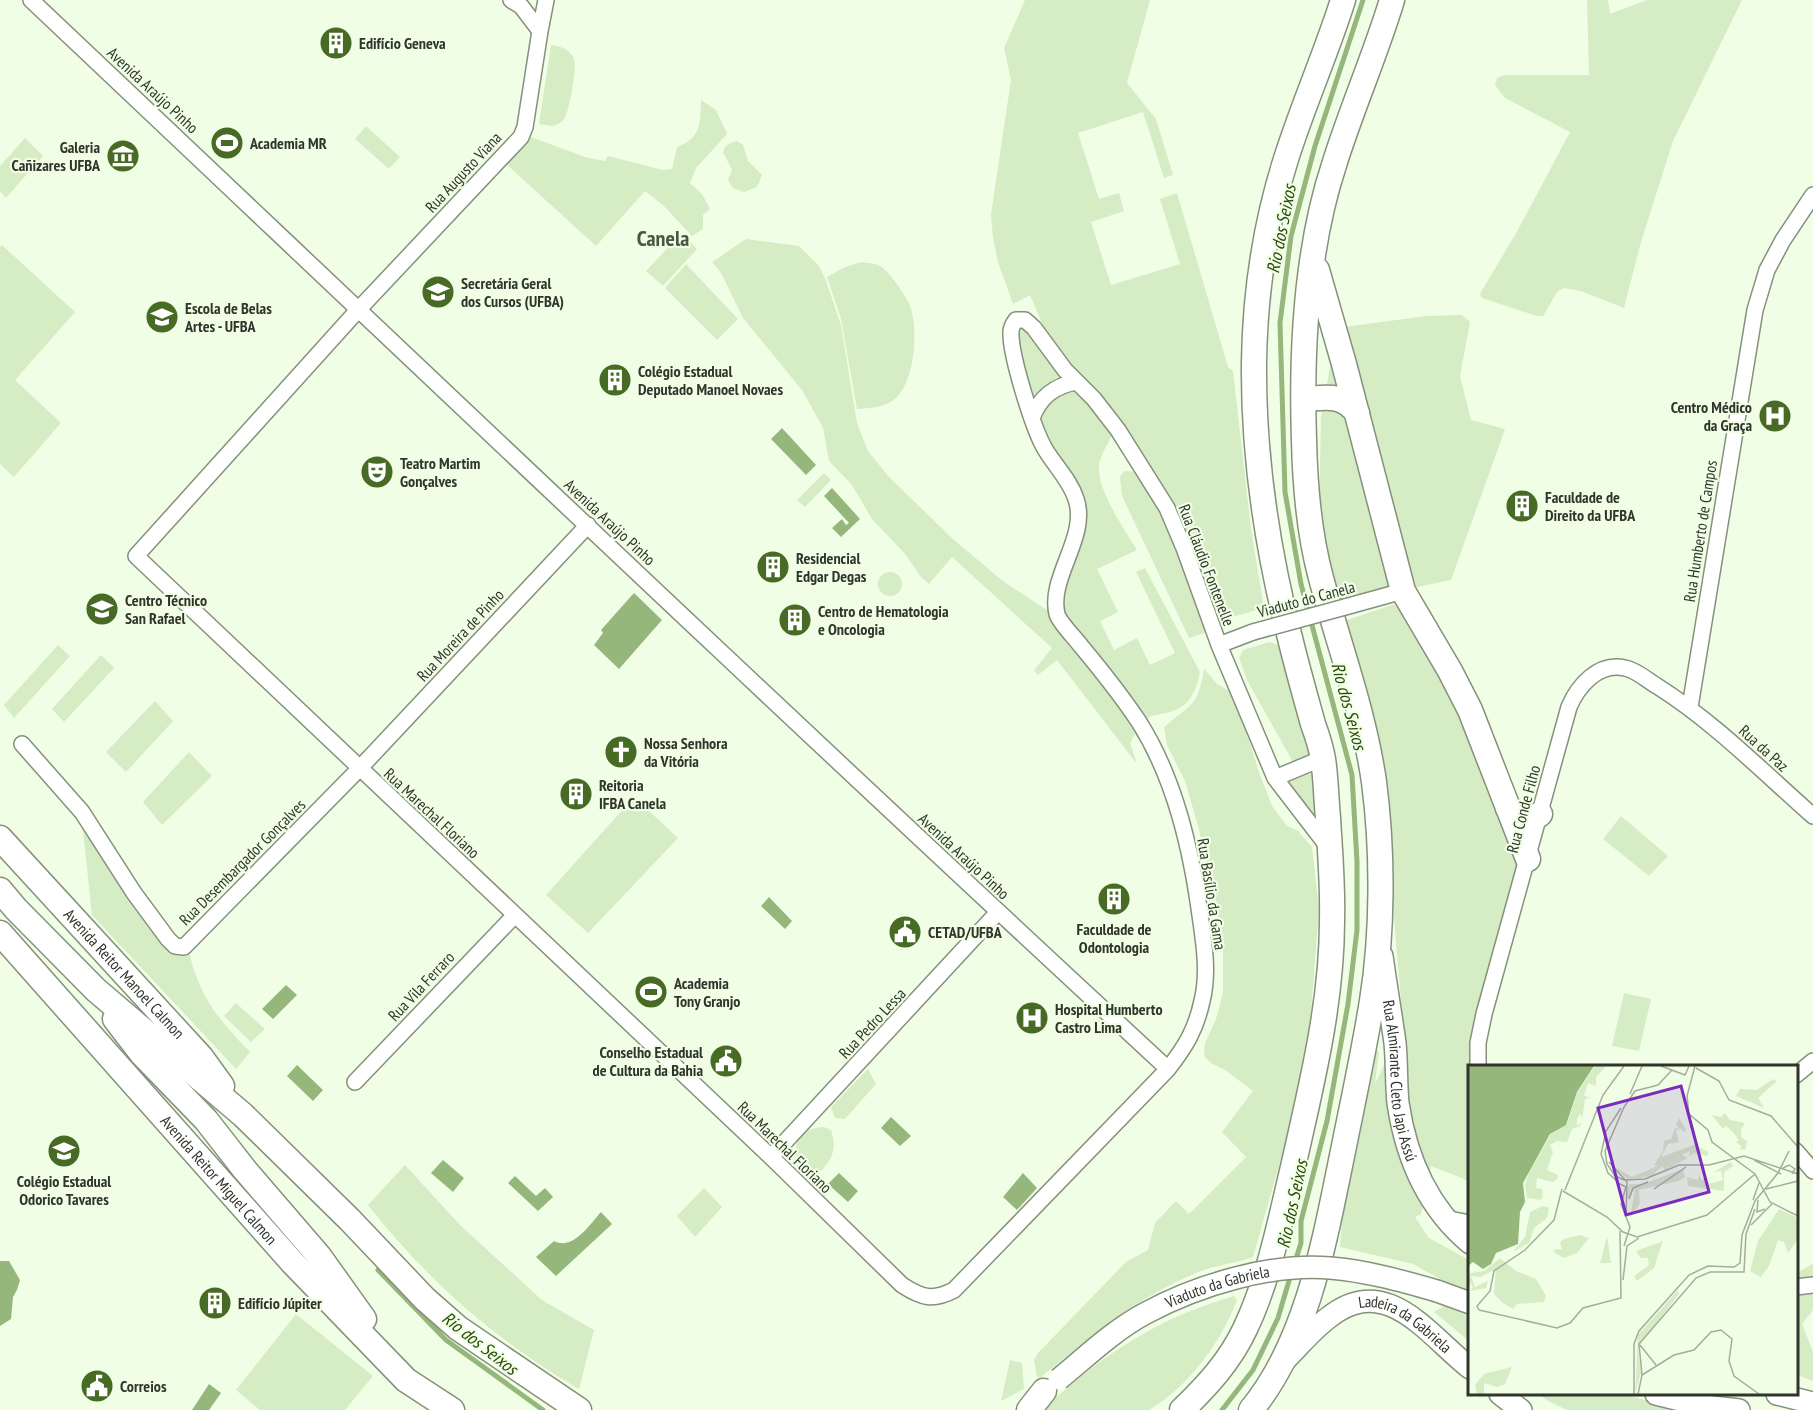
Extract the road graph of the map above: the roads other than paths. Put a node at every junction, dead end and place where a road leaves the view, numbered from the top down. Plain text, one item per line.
1 (31, 0) edge
2 (511, 0) edge
3 (546, 0) edge
4 (1343, 0) edge
5 (1392, 0) edge
6 (540, 31) junction
7 (1813, 195) edge
8 (1314, 260) junction
9 (358, 310) junction
10 (1016, 320) joint
11 (1065, 370) junction
12 (1076, 382) junction
13 (1060, 386) junction
14 (1304, 399) junction
15 (1357, 413) junction
16 (1032, 418) junction
17 (588, 525) junction
18 (1403, 591) junction
19 (1219, 645) junction
20 (1690, 707) junction
21 (22, 744) dead end
22 (1323, 758) junction
23 (359, 769) junction
24 (1275, 778) junction
25 (1508, 808) junction
26 (1540, 814) junction
27 (1813, 816) edge
28 (0, 838) edge
29 (1330, 850) junction
30 (1528, 859) junction
31 (0, 890) edge
32 (999, 912) junction
33 (515, 915) junction
34 (0, 933) edge
35 (1379, 936) junction
36 (96, 990) junction
37 (1813, 1061) edge
38 (1478, 1065) edge
39 (1168, 1069) junction
40 (1798, 1074) edge
41 (355, 1082) dead end
42 (243, 1114) junction
43 (1798, 1152) edge
44 (771, 1157) junction
45 (1813, 1171) edge
46 (1444, 1218) junction
47 (1468, 1223) edge
48 (1468, 1241) edge
49 (1813, 1285) edge
50 (1798, 1287) edge
51 (954, 1290) joint
52 (1468, 1302) edge
53 (1284, 1360) junction
54 (1468, 1366) edge
55 (406, 1380) junction
56 (1044, 1393) edge
57 (1501, 1395) edge
58 (1660, 1395) edge
59 (1780, 1395) edge
60 (1813, 1403) edge
61 (452, 1410) edge
62 (579, 1410) edge
63 (1016, 1410) edge
64 (1182, 1410) edge
65 (1251, 1410) edge
66 (1264, 1410) edge
67 (1521, 1410) edge
68 (1739, 1410) edge

1 - 9 street, Avenida Araújo Pinho
2 - 6 street
3 - 6 street, Rua Augusto Viana
4 - 22 main road
5 - 8 main road
6 - 9 street, Rua Augusto Viana
7 - 20 street, Rua Humberto de Campos
8 - 14 main road
8 - 15 main road
9 - 17 street, Avenida Araújo Pinho
9 - 23 street, Rua Marechal Floriano
10 - 11 street, Rua Cláudio Fontenelle
10 - 16 street, Rua Basílio da Gama
11 - 12 street, Rua Cláudio Fontenelle
11 - 13 street
12 - 13 street
12 - 19 street, Rua Cláudio Fontenelle
13 - 16 street
14 - 15 main road
14 - 35 main road
15 - 18 main road
16 - 39 street, Rua Basílio da Gama
17 - 23 street, Rua Moreira de Pinho
17 - 32 street, Avenida Araújo Pinho
18 - 19 street, Viaduto do Canela, bridge
18 - 25 main road
19 - 24 street, Rua Cláudio Fontenelle
20 - 26 street, Rua Conde Filho
20 - 27 street, Rua da Paz
21 - 23 street, Rua Desembargador Gonçalves
22 - 24 street
22 - 29 main road
23 - 33 street, Rua Marechal Floriano
24 - 29 street, Rua Cláudio Fontenelle
25 - 26 main road
25 - 30 main road
26 - 30 street, Rua Conde Filho
28 - 42 main road, Avenida Reitor Manoel Calmon
29 - 64 main road
30 - 38 street, Rua Conde Filho
31 - 36 main road
32 - 39 street, Avenida Araújo Pinho
32 - 44 street, Rua Pedro Lessa
33 - 41 street, Rua Vila Ferraro
33 - 44 street, Rua Marechal Floriano
34 - 55 main road, Avenida Reitor Miguel Calmon
35 - 46 main road, Rua Almirante Cleto Japi Assú
35 - 53 main road
36 - 42 main road
36 - 55 main road
37 - 40 street
39 - 51 street, Rua Basílio da Gama
42 - 62 main road
43 - 45 street
44 - 51 street, Rua Marechal Floriano
46 - 47 street
46 - 48 main road, Rua Almirante Cleto Japi Assú
49 - 50 street
52 - 56 main road, Viaduto da Gabriela, bridge
53 - 54 main road, Ladeira da Gabriela
53 - 65 main road
53 - 66 main road
55 - 61 main road, Avenida Reitor Miguel Calmon
56 - 63 main road, Viaduto da Gabriela
57 - 67 main road
58 - 68 main road
59 - 60 main road

